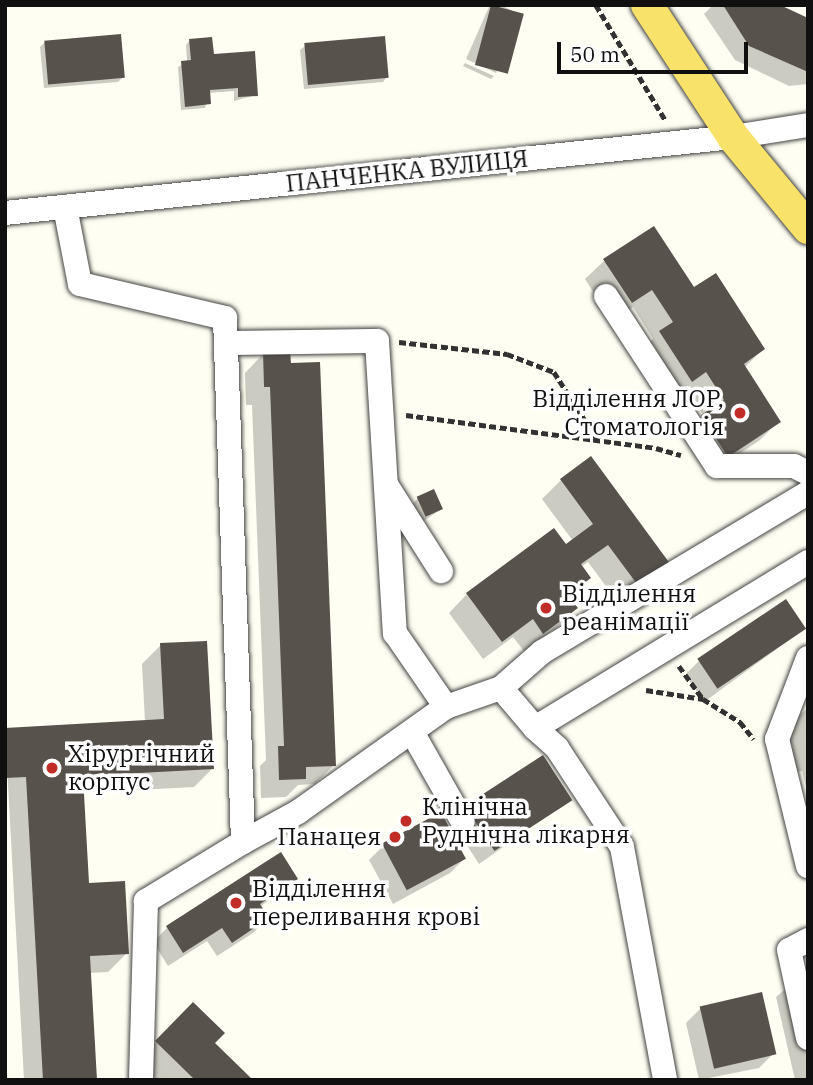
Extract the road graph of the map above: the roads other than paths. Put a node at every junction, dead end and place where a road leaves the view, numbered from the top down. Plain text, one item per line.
1 (646, 5) edge
2 (808, 125) edge
3 (733, 137) junction
4 (65, 207) junction
5 (5, 213) edge
6 (808, 228) edge
7 (606, 296) dead end
8 (226, 343) junction
9 (808, 474) edge
10 (385, 481) junction
11 (808, 493) edge
12 (808, 562) edge
13 (441, 571) dead end
14 (808, 658) edge
15 (501, 688) junction
16 (446, 707) junction
17 (534, 728) junction
18 (412, 732) junction
19 (463, 822) dead end
20 (243, 842) junction
21 (808, 866) edge
22 (808, 940) edge
23 (808, 1038) edge
24 (141, 1080) edge
25 (664, 1080) edge

1 - 3 main road
2 - 3 street, ПАНЧЕНКА ВУЛИЦЯ
3 - 4 street, ПАНЧЕНКА ВУЛИЦЯ
3 - 6 main road
4 - 5 street, ПАНЧЕНКА ВУЛИЦЯ
4 - 8 street
7 - 9 street
8 - 10 street
8 - 20 street
10 - 13 street
10 - 16 street
11 - 15 street
12 - 17 street
14 - 21 street
15 - 16 street
15 - 17 street
16 - 18 street
17 - 25 street
18 - 19 street
18 - 20 street
20 - 24 street
22 - 23 street

